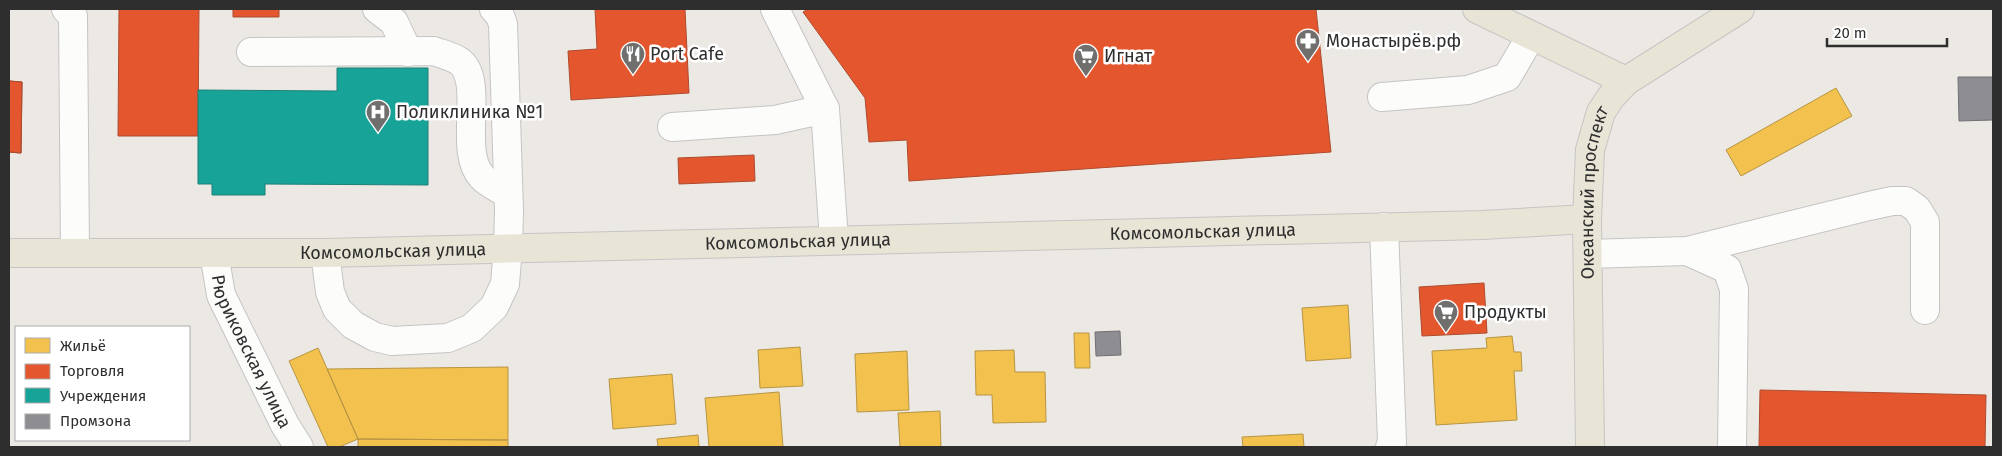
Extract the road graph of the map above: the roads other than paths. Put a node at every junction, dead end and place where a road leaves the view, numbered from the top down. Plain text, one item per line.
1 (66, 9) edge
2 (377, 9) edge
3 (494, 9) edge
4 (776, 9) edge
5 (1477, 9) edge
6 (1740, 9) edge
7 (1531, 36) junction
8 (251, 52) dead end
9 (408, 52) junction
10 (1626, 81) junction
11 (1382, 97) dead end
12 (825, 110) junction
13 (672, 128) dead end
14 (508, 194) junction
15 (1587, 219) junction
16 (1384, 228) junction
17 (834, 240) junction
18 (508, 248) junction
19 (1687, 251) junction
20 (9, 253) edge
21 (75, 253) junction
22 (214, 253) junction
23 (325, 253) junction
24 (1588, 254) junction
25 (1925, 310) dead end
26 (299, 447) edge
27 (1390, 447) edge
28 (1590, 447) edge
29 (1732, 447) edge

1 - 21 street
2 - 9 street
3 - 14 street
4 - 12 street
5 - 7 main road
6 - 10 main road, Океанский проспект
7 - 10 main road
7 - 11 street
8 - 9 street
9 - 14 street
10 - 15 main road, Океанский проспект
12 - 13 street
12 - 17 street
14 - 18 street
15 - 16 main road, Комсомольская улица
15 - 24 main road, Океанский проспект
16 - 17 main road, Комсомольская улица
16 - 27 street
17 - 18 main road, Комсомольская улица
18 - 23 main road, Комсомольская улица
18 - 23 street
19 - 24 street
19 - 25 street
19 - 29 street
20 - 21 main road, Комсомольская улица
21 - 22 main road, Комсомольская улица
22 - 23 main road, Комсомольская улица
22 - 26 street, Рюриковская улица
24 - 28 main road, Океанский проспект

